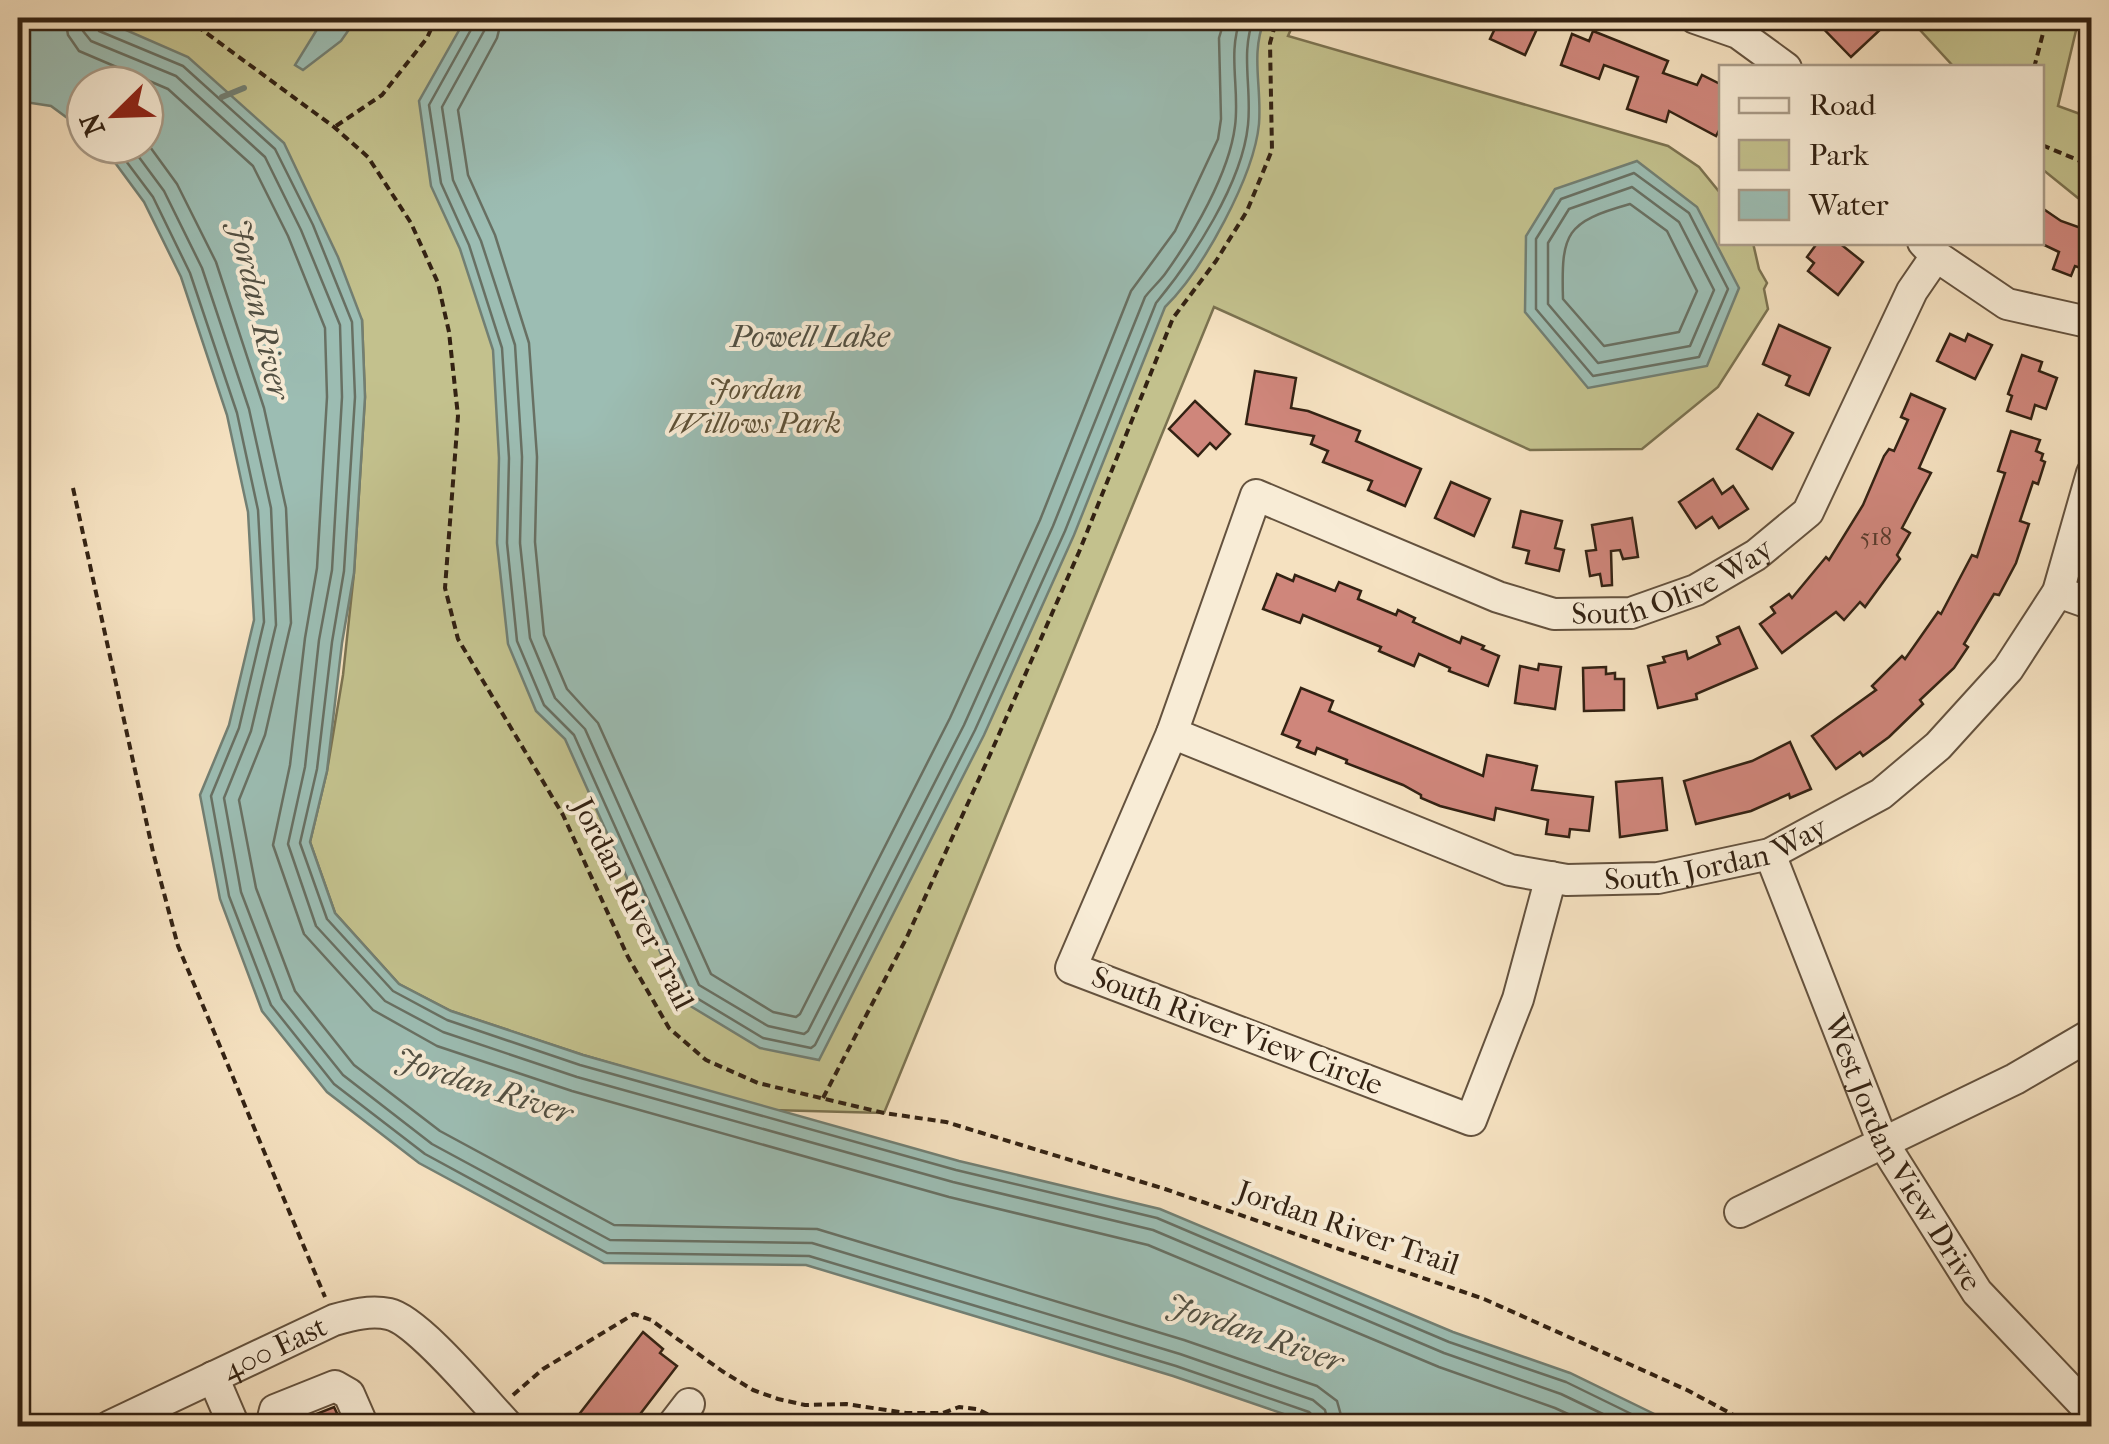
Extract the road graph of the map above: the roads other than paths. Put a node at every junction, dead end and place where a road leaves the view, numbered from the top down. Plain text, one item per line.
1 (1696, 18) edge
2 (1782, 65) edge
3 (1929, 249) edge
4 (2092, 322) edge
5 (2092, 473) edge
6 (1256, 495) joint
7 (2058, 592) junction
8 (2092, 604) edge
9 (1172, 732) junction
10 (1770, 854) junction
11 (1551, 877) junction
12 (2092, 1034) edge
13 (1882, 1143) junction
14 (1740, 1212) dead end
15 (213, 1377) junction
16 (510, 1411) edge
17 (2092, 1413) edge
18 (110, 1426) edge
19 (234, 1426) edge
20 (272, 1426) edge
21 (363, 1426) edge

1 - 2 street
3 - 4 street
3 - 6 street, South Olive Way
5 - 7 street, South Jordan Way
6 - 9 street, South River View Circle
7 - 8 street
7 - 10 street, South Jordan Way
9 - 11 street, South Jordan Way
9 - 11 street, South River View Circle
10 - 11 street, South Jordan Way
10 - 13 street, West Jordan View Drive
12 - 13 street
13 - 14 street
13 - 17 street, West Jordan View Drive
15 - 16 street, 400 East
15 - 18 street, 400 East
15 - 19 street
20 - 21 street

